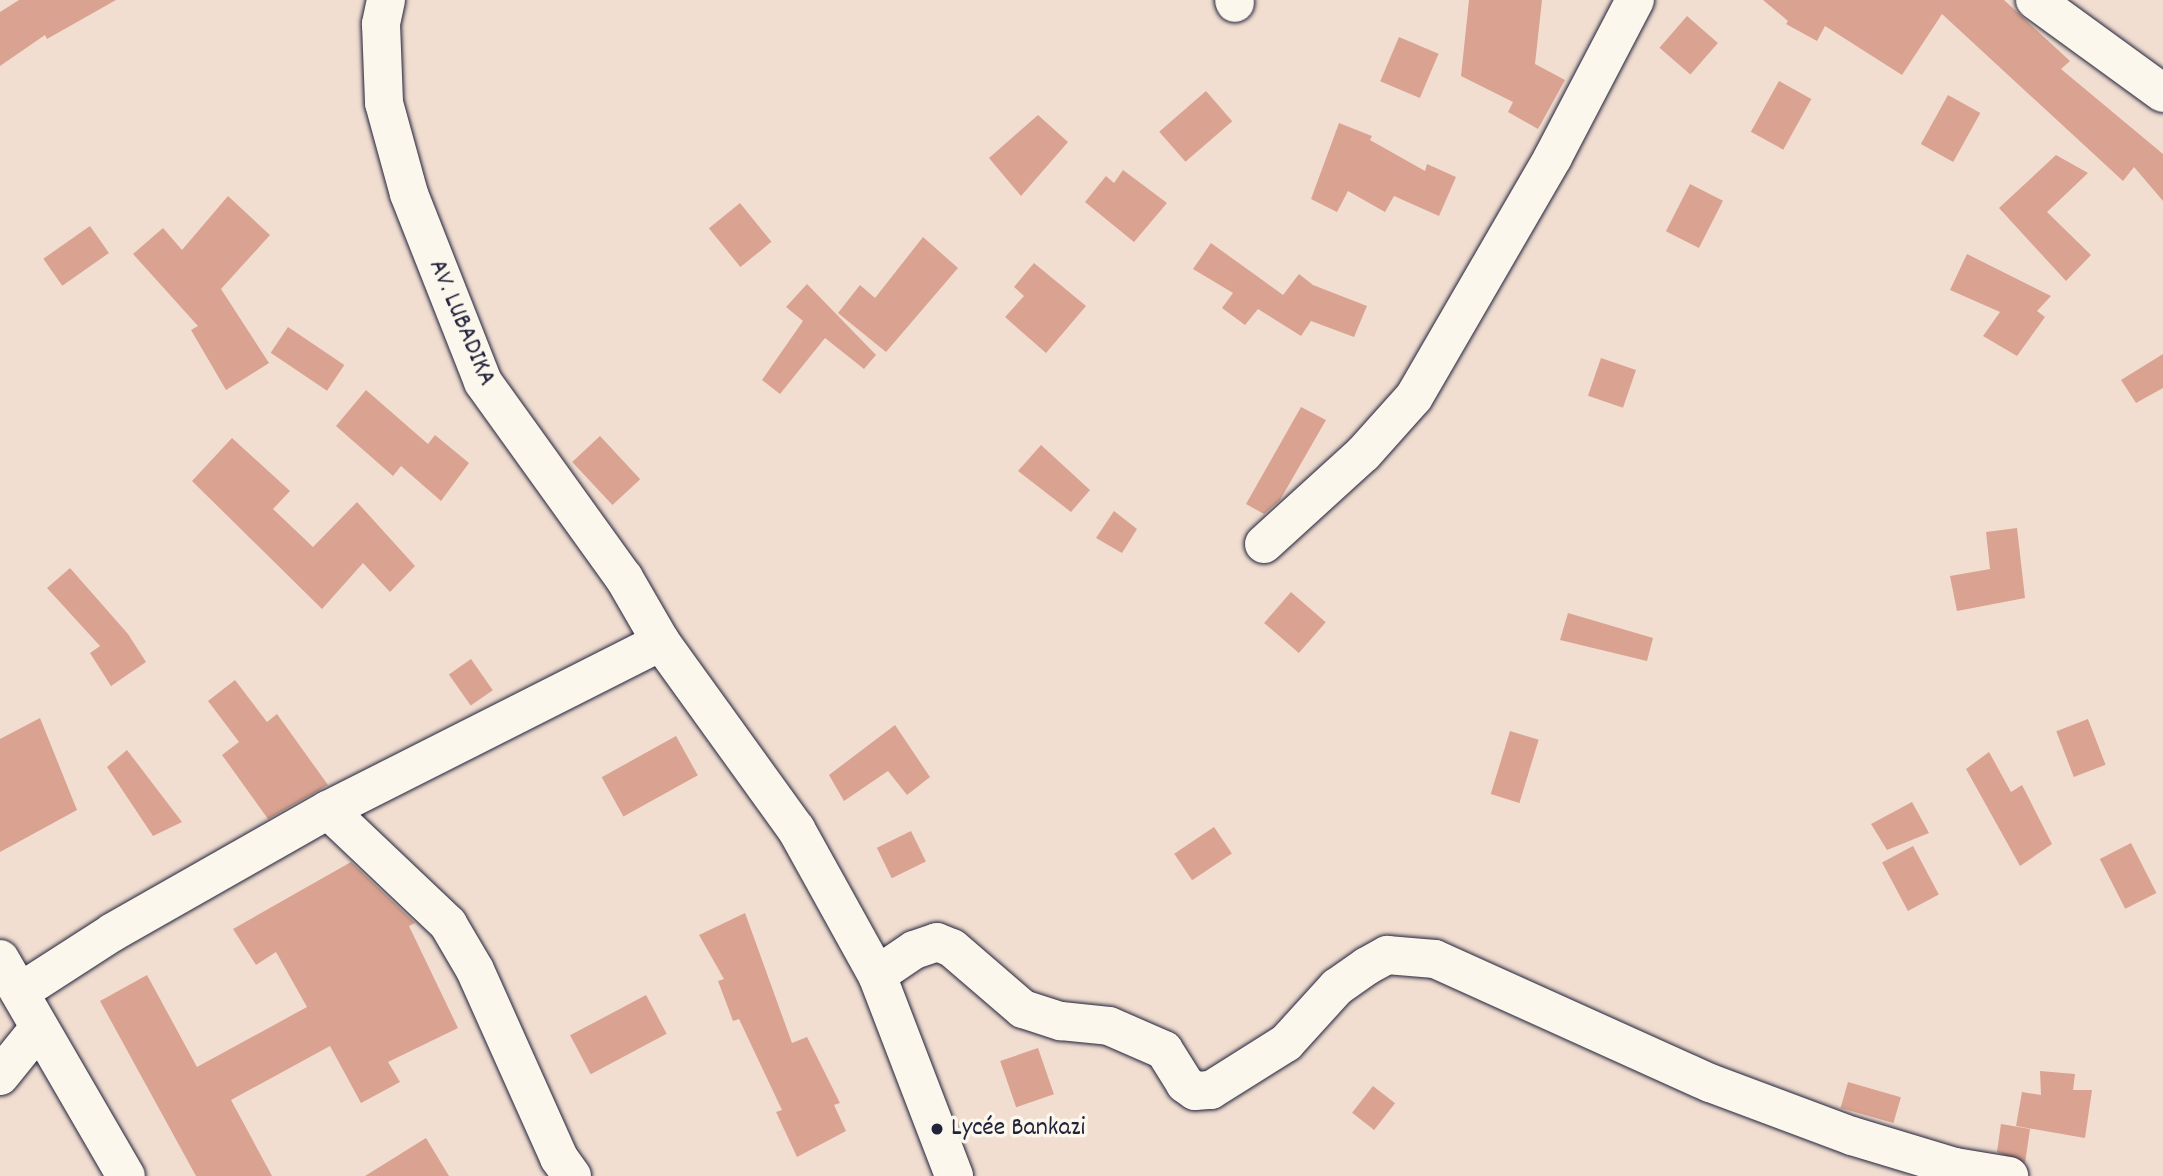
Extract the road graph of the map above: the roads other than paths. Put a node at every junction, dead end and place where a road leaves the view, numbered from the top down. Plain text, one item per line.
1 (386, 0) edge
2 (1635, 0) edge
3 (2035, 0) edge
4 (2163, 93) edge
5 (1264, 544) dead end
6 (661, 642) junction
7 (328, 810) junction
8 (0, 959) edge
9 (877, 975) junction
10 (20, 992) junction
11 (38, 1028) junction
12 (0, 1076) edge
13 (126, 1176) edge
14 (572, 1176) edge
15 (954, 1176) edge
16 (2009, 1176) edge

1 - 6 main road, AV. LUBADIKA
2 - 5 main road
3 - 4 main road
6 - 7 main road
6 - 9 main road, AV. LUBADIKA
7 - 10 main road
7 - 14 main road
8 - 10 main road
9 - 15 main road, AV. LUBADIKA
9 - 16 main road
10 - 11 main road
11 - 12 main road
11 - 13 main road

